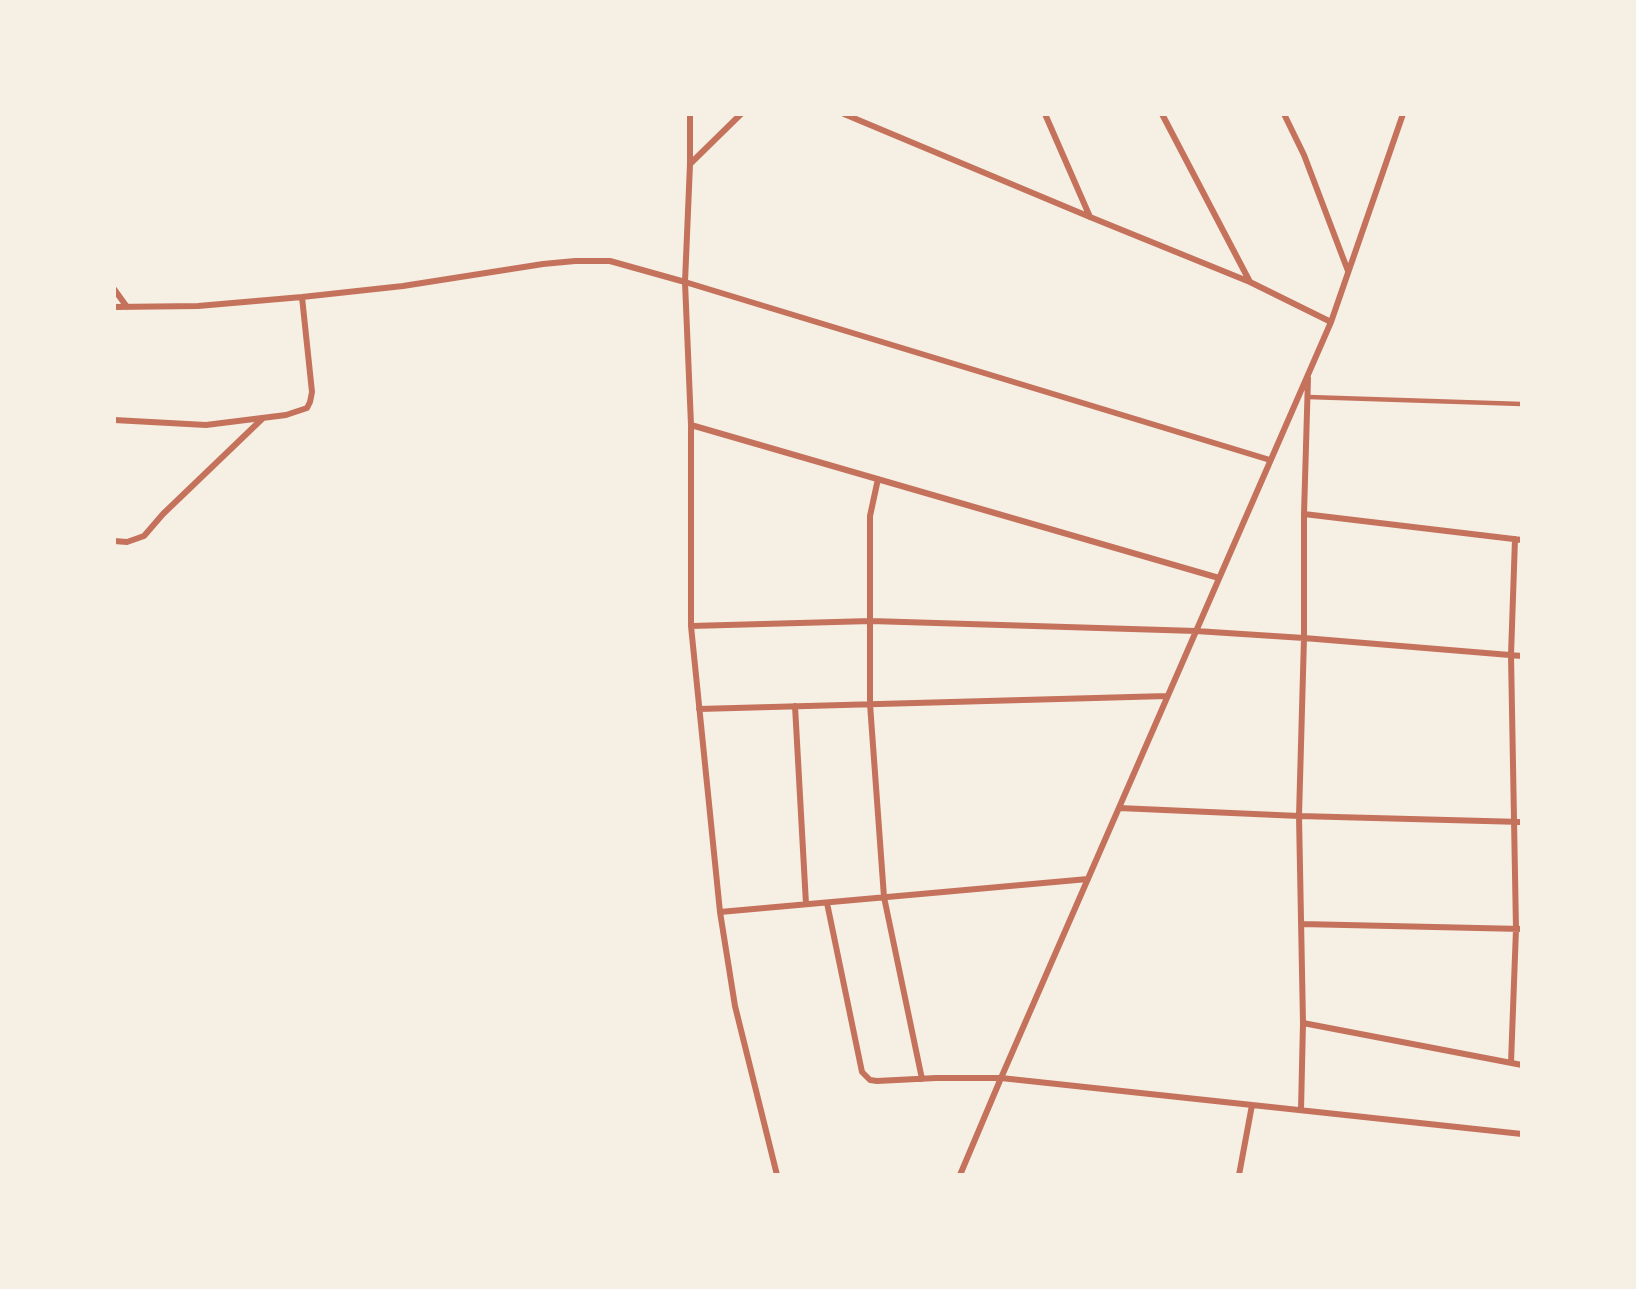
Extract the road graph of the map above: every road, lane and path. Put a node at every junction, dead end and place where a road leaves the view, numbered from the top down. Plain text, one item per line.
1 (690, 114) edge
2 (741, 114) edge
3 (844, 114) edge
4 (1045, 114) edge
5 (1162, 114) edge
6 (1284, 114) edge
7 (1403, 114) edge
8 (690, 164) junction
9 (1090, 217) junction
10 (1348, 271) junction
11 (685, 282) junction
12 (1250, 282) junction
13 (114, 289) edge
14 (302, 297) junction
15 (114, 307) edge
16 (127, 307) junction
17 (1331, 322) junction
18 (1308, 373) junction
19 (1308, 397) junction
20 (1522, 404) edge
21 (262, 418) junction
22 (114, 420) edge
23 (691, 425) junction
24 (1270, 460) junction
25 (878, 479) junction
26 (1304, 514) junction
27 (1519, 539) edge
28 (114, 541) edge
29 (1219, 578) junction
30 (871, 621) junction
31 (691, 626) junction
32 (1196, 631) junction
33 (1304, 638) junction
34 (1511, 655) junction
35 (1522, 656) edge
36 (1167, 696) junction
37 (870, 704) junction
38 (795, 706) junction
39 (699, 709) junction
40 (1119, 808) junction
41 (1299, 816) junction
42 (1513, 822) junction
43 (1522, 822) edge
44 (1088, 879) junction
45 (884, 897) junction
46 (827, 903) junction
47 (806, 904) junction
48 (720, 912) junction
49 (1301, 924) junction
50 (1519, 929) edge
51 (1303, 1023) junction
52 (1511, 1063) junction
53 (1522, 1065) edge
54 (1001, 1078) junction
55 (922, 1079) junction
56 (1252, 1105) junction
57 (1301, 1110) junction
58 (1522, 1134) edge
59 (777, 1175) edge
60 (960, 1175) edge
61 (1239, 1175) edge

1 - 8 street
2 - 8 street
3 - 9 street
4 - 9 street
5 - 12 street
6 - 10 street
7 - 10 street
8 - 11 street
9 - 12 street
10 - 17 street
11 - 14 street
11 - 23 street
11 - 24 street
12 - 17 street
13 - 16 street
14 - 16 street
14 - 21 street
15 - 16 street
17 - 18 street
18 - 19 street
18 - 24 street
19 - 20 lane
19 - 26 street
21 - 22 street
21 - 28 street
23 - 25 street
23 - 31 street
24 - 29 street
25 - 29 street
25 - 30 street
26 - 27 street
26 - 33 street
27 - 34 street
29 - 32 street
30 - 31 street
30 - 32 street
30 - 37 street
31 - 39 street
32 - 33 street
32 - 36 street
33 - 34 street
33 - 41 street
34 - 35 street
34 - 42 street
36 - 37 street
36 - 40 street
37 - 38 street
37 - 45 street
38 - 39 street
38 - 47 street
39 - 48 street
40 - 41 street
40 - 44 street
41 - 42 street
41 - 49 street
42 - 43 street
42 - 50 street
44 - 45 street
44 - 54 street
45 - 46 street
45 - 55 street
46 - 47 street
46 - 55 street
47 - 48 street
48 - 59 street
49 - 50 street
49 - 51 street
50 - 52 street
51 - 52 street
51 - 57 street
52 - 53 street
54 - 55 street
54 - 56 street
54 - 60 street
56 - 57 street
56 - 61 street
57 - 58 street

